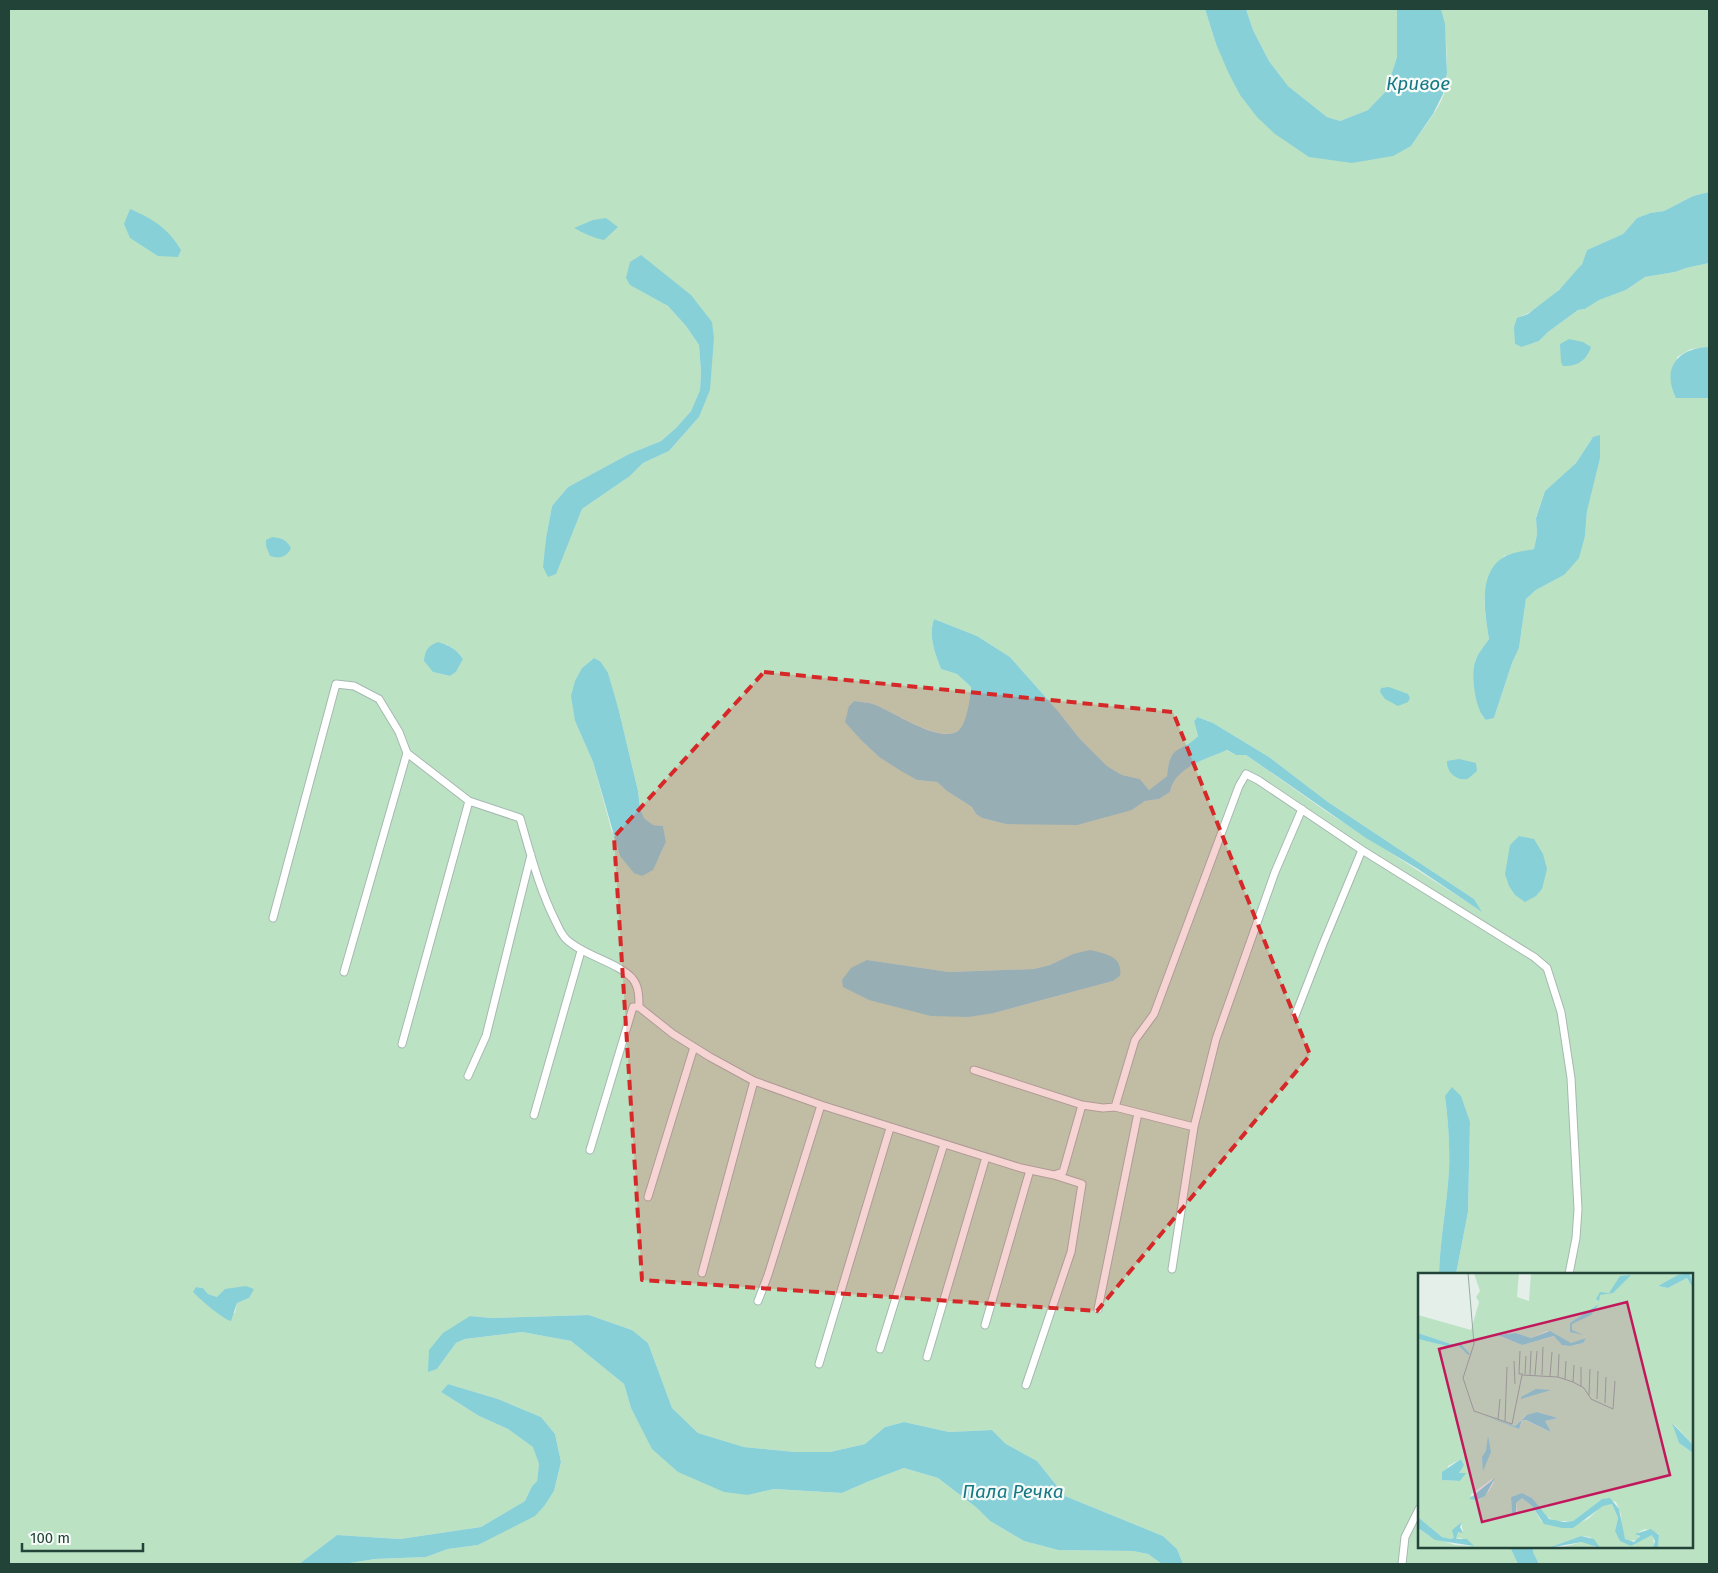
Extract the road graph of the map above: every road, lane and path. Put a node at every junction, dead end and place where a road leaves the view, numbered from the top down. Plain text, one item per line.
1 (407, 753) junction
2 (468, 801) junction
3 (1302, 809) junction
4 (1362, 850) junction
5 (531, 855) junction
6 (273, 918) dead end
7 (581, 951) junction
8 (344, 972) dead end
9 (639, 1007) junction
10 (1295, 1016) dead end
11 (402, 1044) dead end
12 (694, 1047) junction
13 (974, 1070) dead end
14 (468, 1076) dead end
15 (754, 1081) junction
16 (821, 1105) junction
17 (1082, 1105) junction
18 (1115, 1107) junction
19 (1138, 1113) junction
20 (534, 1115) dead end
21 (1194, 1127) junction
22 (890, 1128) junction
23 (944, 1144) junction
24 (590, 1150) dead end
25 (986, 1157) junction
26 (1030, 1170) junction
27 (1054, 1175) junction
28 (648, 1197) dead end
29 (1172, 1269) dead end
30 (702, 1273) dead end
31 (1569, 1273) edge
32 (758, 1301) dead end
33 (1098, 1309) dead end
34 (985, 1325) dead end
35 (880, 1350) dead end
36 (927, 1357) dead end
37 (819, 1364) dead end
38 (1026, 1385) dead end
39 (1418, 1511) edge
40 (1402, 1564) edge

1 - 2 street
1 - 6 street
1 - 8 street
2 - 5 street
2 - 11 street
3 - 4 street
3 - 18 street
3 - 21 street
4 - 10 street
4 - 31 street
5 - 7 street
5 - 14 street
7 - 9 street
7 - 20 street
9 - 12 street
9 - 24 street
12 - 15 street
12 - 28 street
13 - 17 street
15 - 16 street
15 - 30 street
16 - 22 street
16 - 32 street
17 - 18 street
17 - 27 street
18 - 19 street
19 - 21 street
19 - 33 street
21 - 29 street
22 - 23 street
22 - 37 street
23 - 25 street
23 - 35 street
25 - 26 street
25 - 36 street
26 - 27 street
26 - 34 street
27 - 38 street
39 - 40 street

